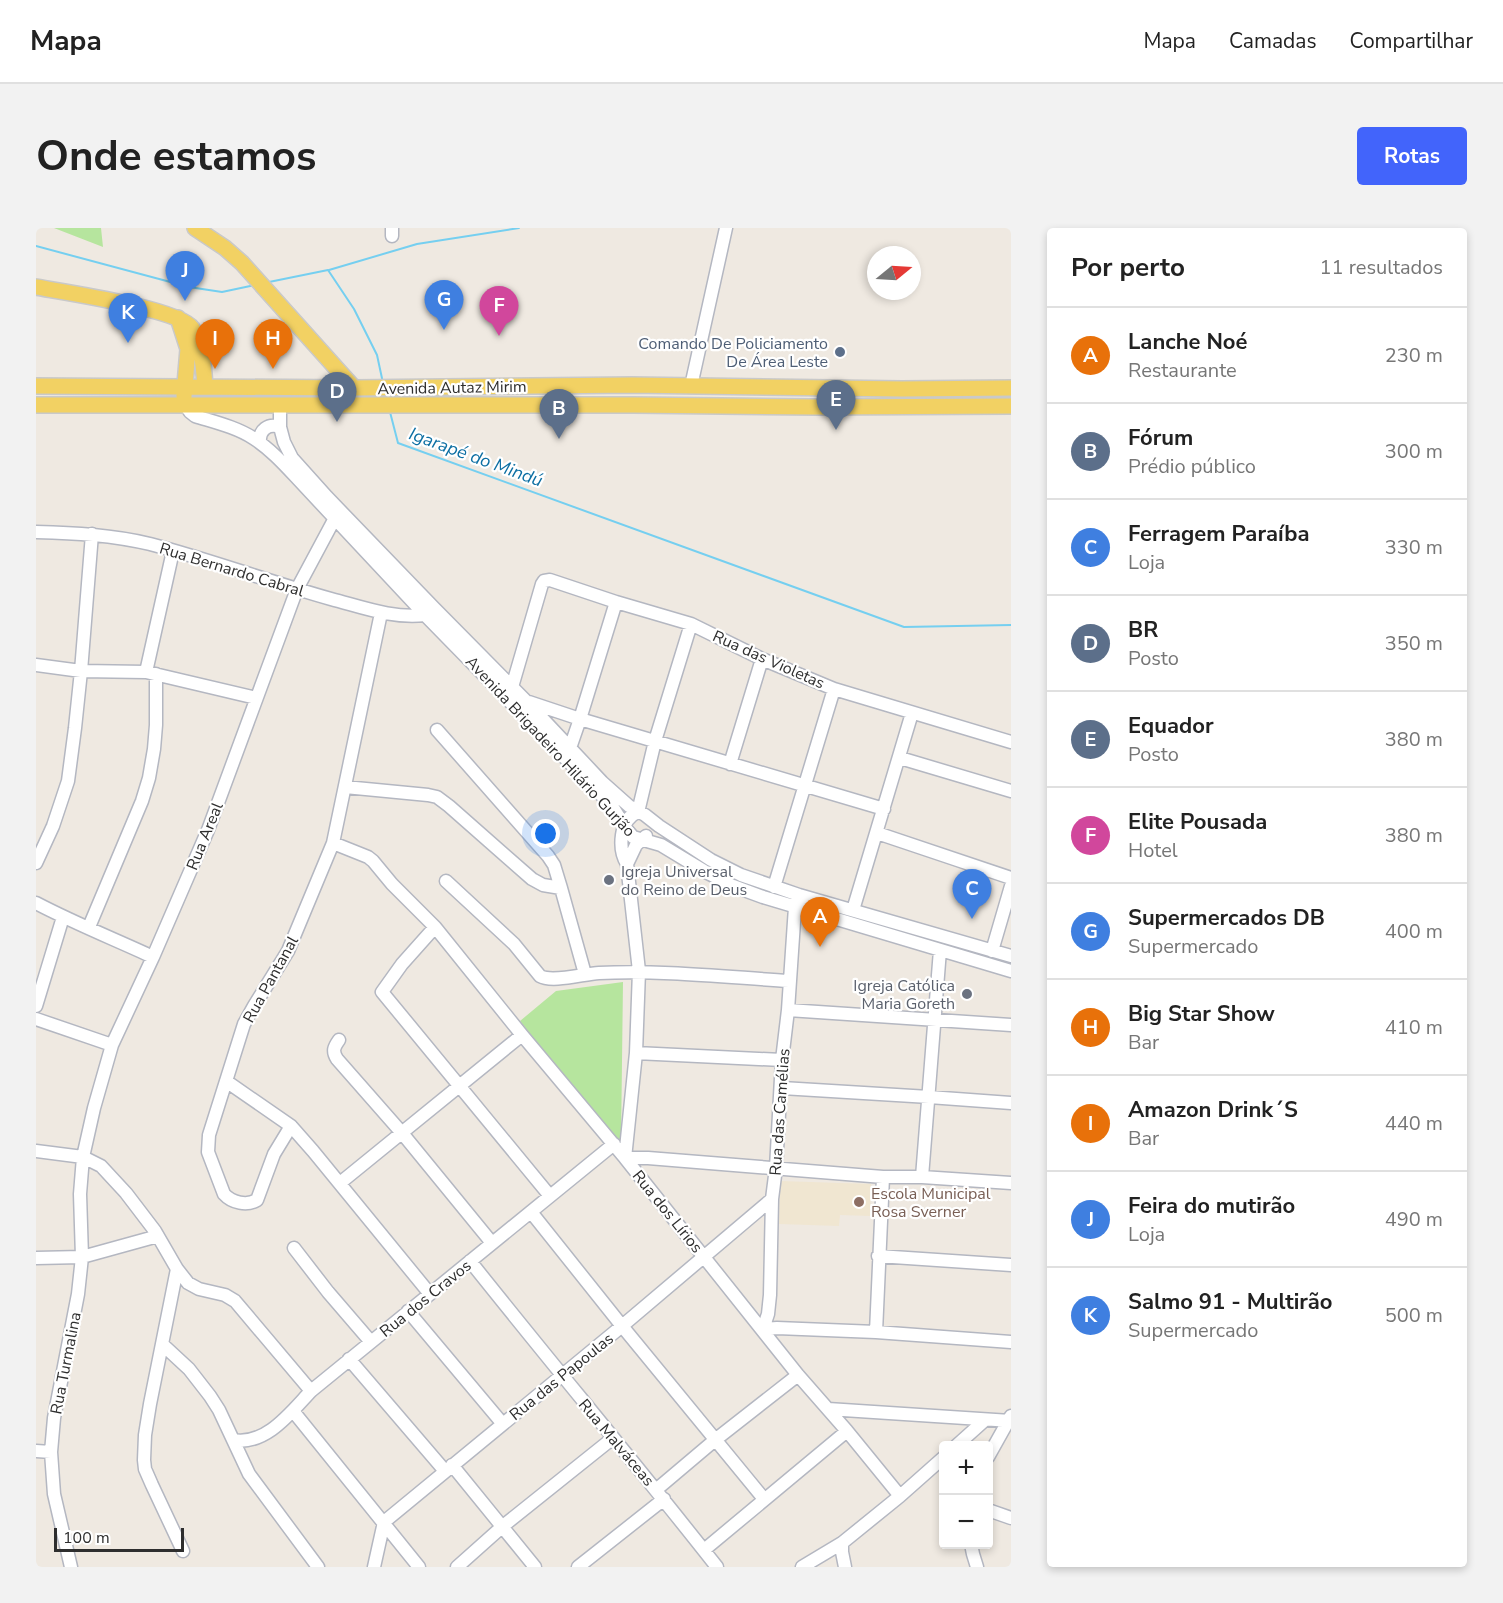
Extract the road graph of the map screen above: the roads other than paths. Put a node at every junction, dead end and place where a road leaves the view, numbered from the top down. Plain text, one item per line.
1 (726, 228) edge
2 (200, 230) edge
3 (36, 287) edge
4 (178, 318) junction
5 (36, 386) edge
6 (691, 386) junction
7 (185, 387) junction
8 (205, 387) junction
9 (354, 388) junction
10 (1011, 388) edge
11 (36, 405) edge
12 (185, 405) junction
13 (280, 405) junction
14 (1011, 406) edge
15 (280, 427) junction
16 (260, 442) junction
17 (335, 518) junction
18 (36, 532) edge
19 (92, 534) junction
20 (173, 551) junction
21 (297, 589) junction
22 (616, 602) junction
23 (381, 613) junction
24 (425, 615) junction
25 (691, 624) junction
26 (762, 659) junction
27 (36, 665) edge
28 (81, 670) junction
29 (151, 673) junction
30 (512, 687) junction
31 (834, 689) junction
32 (256, 698) junction
33 (526, 701) junction
34 (912, 713) junction
35 (580, 719) junction
36 (437, 730) dead end
37 (656, 741) junction
38 (1011, 742) edge
39 (570, 748) junction
40 (900, 758) junction
41 (730, 764) junction
42 (804, 786) junction
43 (345, 787) junction
44 (1011, 791) edge
45 (884, 809) junction
46 (638, 812) junction
47 (649, 820) junction
48 (625, 826) junction
49 (877, 833) junction
50 (641, 840) junction
51 (333, 843) junction
52 (36, 863) edge
53 (627, 864) junction
54 (1011, 878) edge
55 (446, 881) dead end
56 (1011, 886) edge
57 (774, 887) junction
58 (561, 888) junction
59 (797, 901) junction
60 (36, 903) edge
61 (853, 910) junction
62 (63, 917) junction
63 (89, 927) junction
64 (435, 927) junction
65 (940, 950) junction
66 (992, 951) junction
67 (1011, 956) edge
68 (153, 957) junction
69 (639, 971) junction
70 (1011, 971) edge
71 (585, 974) junction
72 (789, 981) junction
73 (36, 1000) edge
74 (788, 1010) junction
75 (36, 1019) edge
76 (934, 1019) junction
77 (1011, 1025) edge
78 (522, 1035) junction
79 (339, 1040) dead end
80 (112, 1045) junction
81 (636, 1053) junction
82 (782, 1060) junction
83 (226, 1081) junction
84 (459, 1086) junction
85 (782, 1088) junction
86 (929, 1097) junction
87 (1011, 1103) edge
88 (291, 1126) junction
89 (402, 1133) junction
90 (614, 1144) junction
91 (36, 1151) edge
92 (83, 1157) junction
93 (625, 1158) junction
94 (776, 1168) junction
95 (883, 1177) junction
96 (922, 1177) junction
97 (340, 1183) junction
98 (1011, 1183) edge
99 (550, 1196) junction
100 (772, 1199) junction
101 (531, 1212) junction
102 (159, 1236) junction
103 (492, 1243) junction
104 (294, 1248) dead end
105 (704, 1256) junction
106 (878, 1256) junction
107 (82, 1257) junction
108 (36, 1258) edge
109 (470, 1261) junction
110 (1011, 1265) edge
111 (177, 1269) junction
112 (430, 1294) junction
113 (408, 1311) junction
114 (622, 1326) junction
115 (763, 1329) junction
116 (876, 1332) junction
117 (371, 1342) junction
118 (1011, 1342) edge
119 (162, 1344) junction
120 (349, 1359) junction
121 (561, 1375) junction
122 (798, 1375) junction
123 (311, 1391) junction
124 (828, 1409) junction
125 (293, 1411) junction
126 (1010, 1419) edge
127 (985, 1420) junction
128 (502, 1423) junction
129 (847, 1431) junction
130 (613, 1437) junction
131 (233, 1440) junction
132 (715, 1440) junction
133 (962, 1441) edge
134 (993, 1448) edge
135 (36, 1451) edge
136 (51, 1452) junction
137 (939, 1461) edge
138 (448, 1468) junction
139 (660, 1494) junction
140 (900, 1496) junction
141 (764, 1499) junction
142 (993, 1512) edge
143 (1011, 1518) edge
144 (384, 1522) junction
145 (503, 1526) junction
146 (842, 1543) junction
147 (972, 1549) edge
148 (704, 1550) junction
149 (183, 1551) dead end
150 (71, 1567) edge
151 (318, 1567) edge
152 (374, 1567) edge
153 (418, 1567) edge
154 (457, 1567) edge
155 (535, 1567) edge
156 (578, 1567) edge
157 (717, 1567) edge
158 (802, 1567) edge
159 (845, 1567) edge
160 (977, 1567) edge

1 - 6 street
2 - 9 main road
3 - 4 main road
4 - 7 main road
4 - 8 main road
5 - 7 main road, Avenida Autaz Mirim
6 - 9 main road, Avenida Autaz Mirim
6 - 10 main road, Avenida Autaz Mirim
7 - 8 main road, Avenida Autaz Mirim
7 - 12 main road
8 - 9 main road, Avenida Autaz Mirim
11 - 12 main road, Avenida Autaz Mirim
12 - 13 main road, Avenida Autaz Mirim
12 - 16 street, Avenida Brigadeiro Hilário Gurjão
13 - 14 main road, Avenida Autaz Mirim
13 - 15 street, Avenida Brigadeiro Hilário Gurjão
15 - 16 street
15 - 30 street, Avenida Brigadeiro Hilário Gurjão
16 - 17 street, Avenida Brigadeiro Hilário Gurjão
17 - 21 street, Rua Areal
17 - 24 street, Avenida Brigadeiro Hilário Gurjão
18 - 19 street, Rua Bernardo Cabral
19 - 20 street, Rua Bernardo Cabral
19 - 28 street
20 - 21 street, Rua Bernardo Cabral
20 - 29 street
21 - 23 street, Rua Bernardo Cabral
21 - 32 street, Rua Areal
22 - 25 street, Rua das Violetas
22 - 30 street, Rua das Violetas
22 - 35 street
23 - 24 street, Rua Bernardo Cabral
23 - 43 street, Rua Pantanal
24 - 48 street, Avenida Brigadeiro Hilário Gurjão
25 - 26 street, Rua das Violetas
25 - 37 street
26 - 31 street, Rua das Violetas
26 - 41 street
27 - 28 street
28 - 29 street
28 - 52 street
29 - 32 street
29 - 63 street
30 - 33 street, Avenida Brigadeiro Hilário Gurjão
31 - 34 street, Rua das Violetas
31 - 42 street
32 - 68 street, Rua Areal
33 - 35 street
33 - 39 street, Avenida Brigadeiro Hilário Gurjão
34 - 38 street, Rua das Violetas
34 - 40 street
35 - 37 street
35 - 39 street
36 - 58 street
37 - 41 street
37 - 46 street
39 - 46 street, Avenida Brigadeiro Hilário Gurjão
40 - 44 street
40 - 45 street
41 - 42 street
42 - 45 street
42 - 57 street
43 - 51 street, Rua Pantanal
43 - 58 street
45 - 49 street
46 - 47 street, Avenida Brigadeiro Hilário Gurjão
46 - 48 street
47 - 50 street
47 - 57 street, Avenida Brigadeiro Hilário Gurjão
48 - 50 street, Avenida Brigadeiro Hilário Gurjão
48 - 53 street
49 - 54 street
49 - 61 street
50 - 53 street
50 - 59 street, Avenida Brigadeiro Hilário Gurjão
51 - 64 street, Rua dos Lírios
51 - 83 street, Rua Pantanal
53 - 69 street
55 - 71 street
56 - 66 street
57 - 59 street, Avenida Brigadeiro Hilário Gurjão
58 - 71 street
59 - 61 street, Avenida Brigadeiro Hilário Gurjão
59 - 65 street, Avenida Brigadeiro Hilário Gurjão
59 - 72 street, Rua das Camélias
60 - 62 street
61 - 66 street, Avenida Brigadeiro Hilário Gurjão
62 - 63 street
62 - 73 street
63 - 68 street
64 - 78 street, Rua dos Lírios
64 - 84 street
65 - 70 street, Avenida Brigadeiro Hilário Gurjão
65 - 76 street
66 - 67 street, Avenida Brigadeiro Hilário Gurjão
68 - 80 street, Rua Areal
69 - 71 street
69 - 72 street
69 - 81 street
72 - 74 street, Rua das Camélias
74 - 76 street
74 - 82 street, Rua das Camélias
75 - 80 street
76 - 77 street
76 - 86 street
78 - 84 street
78 - 90 street, Rua dos Lírios
79 - 89 street
80 - 92 street, Rua Areal
81 - 82 street
81 - 93 street
82 - 85 street, Rua das Camélias
83 - 88 street
83 - 88 street, Rua Pantanal
84 - 89 street
84 - 99 street
85 - 86 street
85 - 94 street, Rua das Camélias
86 - 87 street
86 - 96 street
88 - 97 street
89 - 97 street
89 - 103 street
90 - 93 street, Rua dos Lírios
90 - 99 street, Rua dos Cravos
91 - 92 street
92 - 102 street
92 - 107 street, Rua Turmalina
93 - 94 street
93 - 105 street, Rua dos Lírios
94 - 95 street
94 - 100 street, Rua das Camélias
95 - 96 street
95 - 106 street
96 - 98 street
97 - 112 street
99 - 101 street, Rua dos Cravos
100 - 105 street, Rua das Papoulas
100 - 115 street, Rua das Camélias
101 - 103 street, Rua dos Cravos
101 - 114 street
102 - 107 street
102 - 111 street
103 - 109 street, Rua dos Cravos
104 - 117 street
105 - 114 street, Rua das Papoulas
105 - 115 street, Rua dos Lírios
106 - 110 street
106 - 116 street
107 - 108 street
107 - 136 street, Rua Turmalina
109 - 112 street, Rua dos Cravos
109 - 121 street, Rua Malváceas
111 - 119 street
111 - 123 street
112 - 113 street, Rua dos Cravos
113 - 117 street, Rua dos Cravos
113 - 128 street
114 - 121 street, Rua das Papoulas
114 - 132 street
115 - 116 street
115 - 122 street, Rua dos Lírios
116 - 118 street
117 - 120 street, Rua dos Cravos
119 - 131 street
119 - 149 street
120 - 123 street, Rua dos Cravos
120 - 138 street
121 - 128 street, Rua das Papoulas
121 - 130 street, Rua Malváceas
122 - 124 street, Rua dos Lírios
122 - 132 street
123 - 125 street, Rua dos Cravos
124 - 127 street
124 - 129 street, Rua dos Lírios
125 - 131 street, Rua dos Cravos
125 - 144 street
126 - 127 street
126 - 134 street
127 - 133 street
128 - 138 street, Rua das Papoulas
129 - 140 street, Rua dos Lírios
129 - 141 street
130 - 139 street, Rua Malváceas
130 - 145 street
131 - 151 street
132 - 139 street
132 - 141 street
135 - 136 street
136 - 150 street, Rua Turmalina
137 - 140 street
138 - 144 street, Rua das Papoulas
138 - 145 street
139 - 148 street, Rua Malváceas
139 - 156 street
140 - 146 street
141 - 148 street
142 - 143 street
144 - 152 street
144 - 153 street
145 - 154 street
145 - 155 street
146 - 158 street
146 - 159 street
147 - 160 street
148 - 157 street, Rua Malváceas

